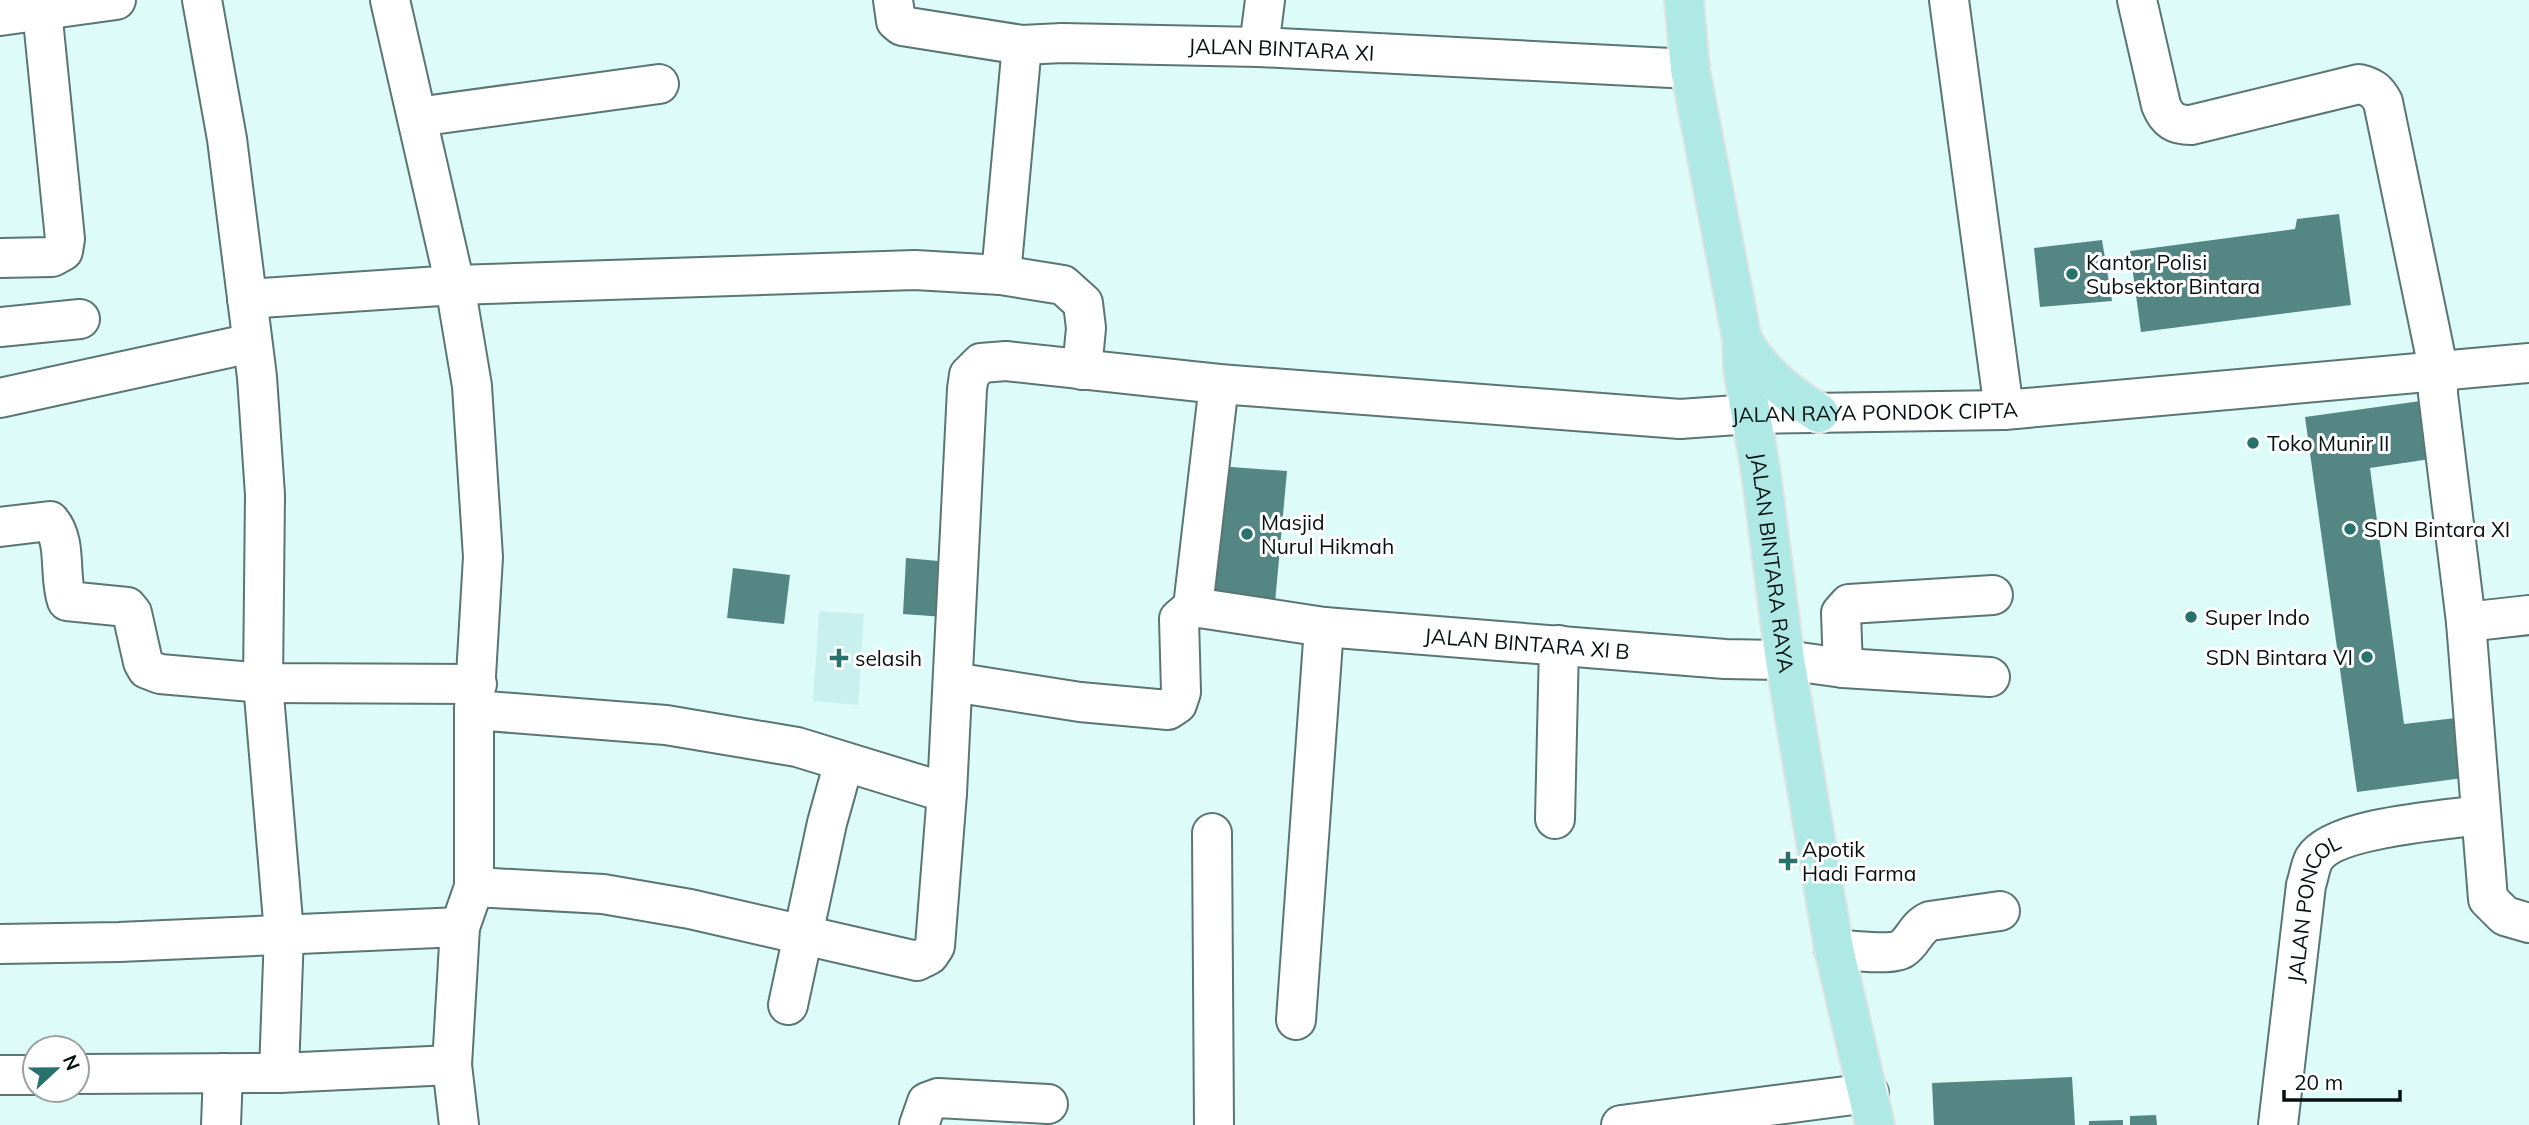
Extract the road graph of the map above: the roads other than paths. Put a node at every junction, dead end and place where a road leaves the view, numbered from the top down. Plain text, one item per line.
1 (116, 0) edge
2 (202, 0) edge
3 (390, 0) edge
4 (892, 0) edge
5 (1265, 0) edge
6 (1684, 0) edge
7 (1949, 0) edge
8 (2137, 0) edge
9 (42, 5) edge
10 (0, 16) edge
11 (1022, 45) junction
12 (1259, 47) junction
13 (1690, 69) junction
14 (659, 85) dead end
15 (417, 117) junction
16 (0, 258) edge
17 (1001, 275) junction
18 (456, 285) junction
19 (247, 299) junction
20 (80, 318) dead end
21 (0, 327) edge
22 (1742, 339) junction
23 (253, 343) junction
24 (2529, 363) edge
25 (1082, 370) junction
26 (2438, 370) junction
27 (1219, 384) junction
28 (0, 398) edge
29 (2004, 410) junction
30 (1819, 413) junction
31 (1751, 414) junction
32 (0, 527) edge
33 (1993, 595) dead end
34 (1193, 607) junction
35 (2529, 615) edge
36 (2466, 622) junction
37 (1324, 627) junction
38 (1559, 645) junction
39 (1785, 660) junction
40 (1843, 668) junction
41 (1990, 677) dead end
42 (953, 682) junction
43 (263, 683) junction
44 (476, 697) junction
45 (844, 762) junction
46 (947, 793) junction
47 (2481, 815) junction
48 (1555, 819) dead end
49 (1212, 833) dead end
50 (474, 887) junction
51 (2000, 911) dead end
52 (2529, 923) edge
53 (460, 927) junction
54 (284, 933) junction
55 (804, 934) junction
56 (0, 944) edge
57 (1834, 950) junction
58 (788, 1005) dead end
59 (1296, 1020) dead end
60 (452, 1065) junction
61 (223, 1073) junction
62 (279, 1073) junction
63 (91, 1074) edge
64 (0, 1075) edge
65 (21, 1075) edge
66 (1048, 1104) dead end
67 (1872, 1109) edge
68 (221, 1125) edge
69 (459, 1125) edge
70 (919, 1125) edge
71 (1213, 1125) edge
72 (1621, 1125) edge
73 (2278, 1125) edge

1 - 9 street
2 - 19 street
3 - 15 street
4 - 11 street, JALAN BINTARA XI
5 - 12 street
6 - 13 main road, JALAN BINTARA RAYA
7 - 29 street
8 - 26 street
9 - 10 street
9 - 16 street
11 - 12 street, JALAN BINTARA XI
11 - 17 street
12 - 13 street, JALAN BINTARA XI
13 - 22 main road, JALAN BINTARA RAYA
14 - 15 street
15 - 18 street
17 - 18 street
17 - 25 street
18 - 19 street
18 - 44 street
19 - 23 street
20 - 21 street
22 - 30 main road
22 - 31 main road, JALAN BINTARA RAYA
23 - 28 street
23 - 43 street
24 - 26 street, JALAN RAYA PONDOK CIPTA
25 - 27 street, JALAN RAYA PONDOK CIPTA
25 - 42 street, JALAN RAYA PONDOK CIPTA
26 - 29 street, JALAN RAYA PONDOK CIPTA
26 - 36 street
27 - 31 street, JALAN RAYA PONDOK CIPTA
27 - 34 street
29 - 30 street, JALAN RAYA PONDOK CIPTA
30 - 31 street, JALAN RAYA PONDOK CIPTA
31 - 39 main road, JALAN BINTARA RAYA
32 - 43 street
33 - 40 street
34 - 37 street, JALAN BINTARA XI B
34 - 42 street
35 - 36 street
36 - 47 street
37 - 38 street, JALAN BINTARA XI B
37 - 59 street
38 - 39 street, JALAN BINTARA XI B
38 - 48 street
39 - 40 street, JALAN BINTARA XI B
39 - 57 main road, JALAN BINTARA RAYA
40 - 41 street, JALAN BINTARA XI B
42 - 46 street
43 - 44 street
43 - 54 street
44 - 45 street
44 - 50 street
45 - 46 street
45 - 55 street
46 - 55 street
47 - 52 street
47 - 73 street, JALAN PONCOL
49 - 71 street
50 - 53 street
50 - 55 street
51 - 57 street
53 - 54 street
53 - 60 street
54 - 56 street
54 - 62 street
55 - 58 street
57 - 67 main road, JALAN BINTARA RAYA
60 - 62 street
60 - 69 street
61 - 62 street
61 - 63 street
61 - 68 street
64 - 65 street
66 - 70 street
67 - 72 street

